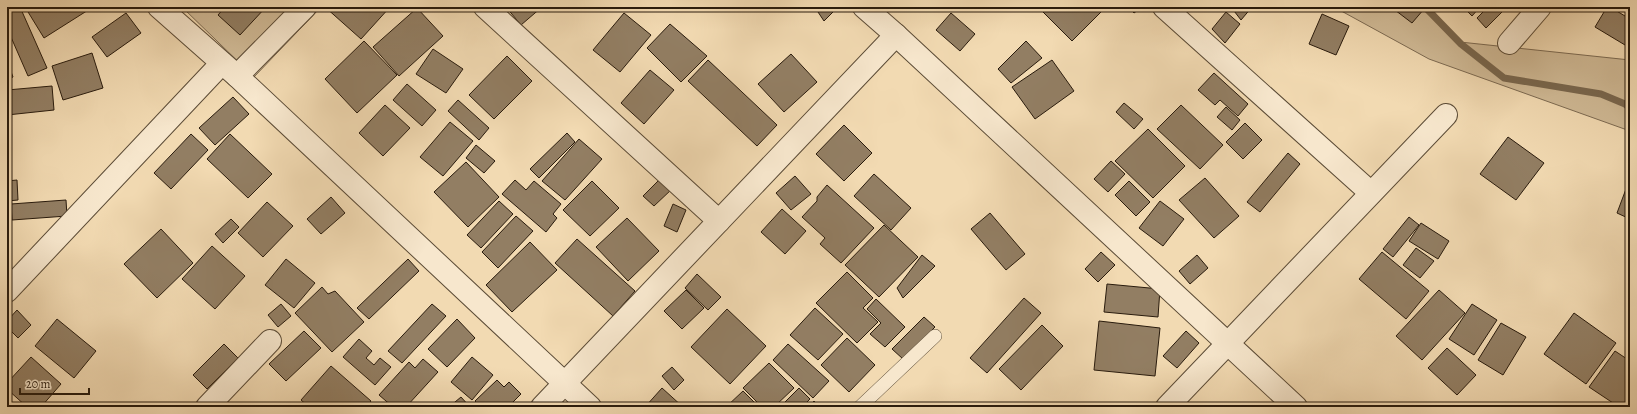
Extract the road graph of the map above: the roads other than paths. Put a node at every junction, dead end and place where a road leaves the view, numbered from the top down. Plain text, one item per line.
1 (160, 7) edge
2 (305, 7) edge
3 (485, 7) edge
4 (864, 7) edge
5 (1164, 7) edge
6 (1540, 7) edge
7 (896, 35) junction
8 (1509, 43) dead end
9 (230, 70) junction
10 (1446, 115) dead end
11 (1372, 193) junction
12 (719, 221) junction
13 (7, 291) edge
14 (935, 336) dead end
15 (270, 341) dead end
16 (1228, 343) junction
17 (565, 383) junction
18 (207, 407) edge
19 (542, 407) edge
20 (590, 407) edge
21 (860, 407) edge
22 (1167, 407) edge
23 (1296, 407) edge

1 - 9 street
2 - 9 street
3 - 12 street
4 - 7 street
5 - 11 street
6 - 8 street
7 - 12 street
7 - 16 street
9 - 13 street
9 - 17 street
10 - 11 street
11 - 16 street
12 - 17 street
14 - 21 lane
15 - 18 street
16 - 22 street
16 - 23 street
17 - 19 street
17 - 20 street

